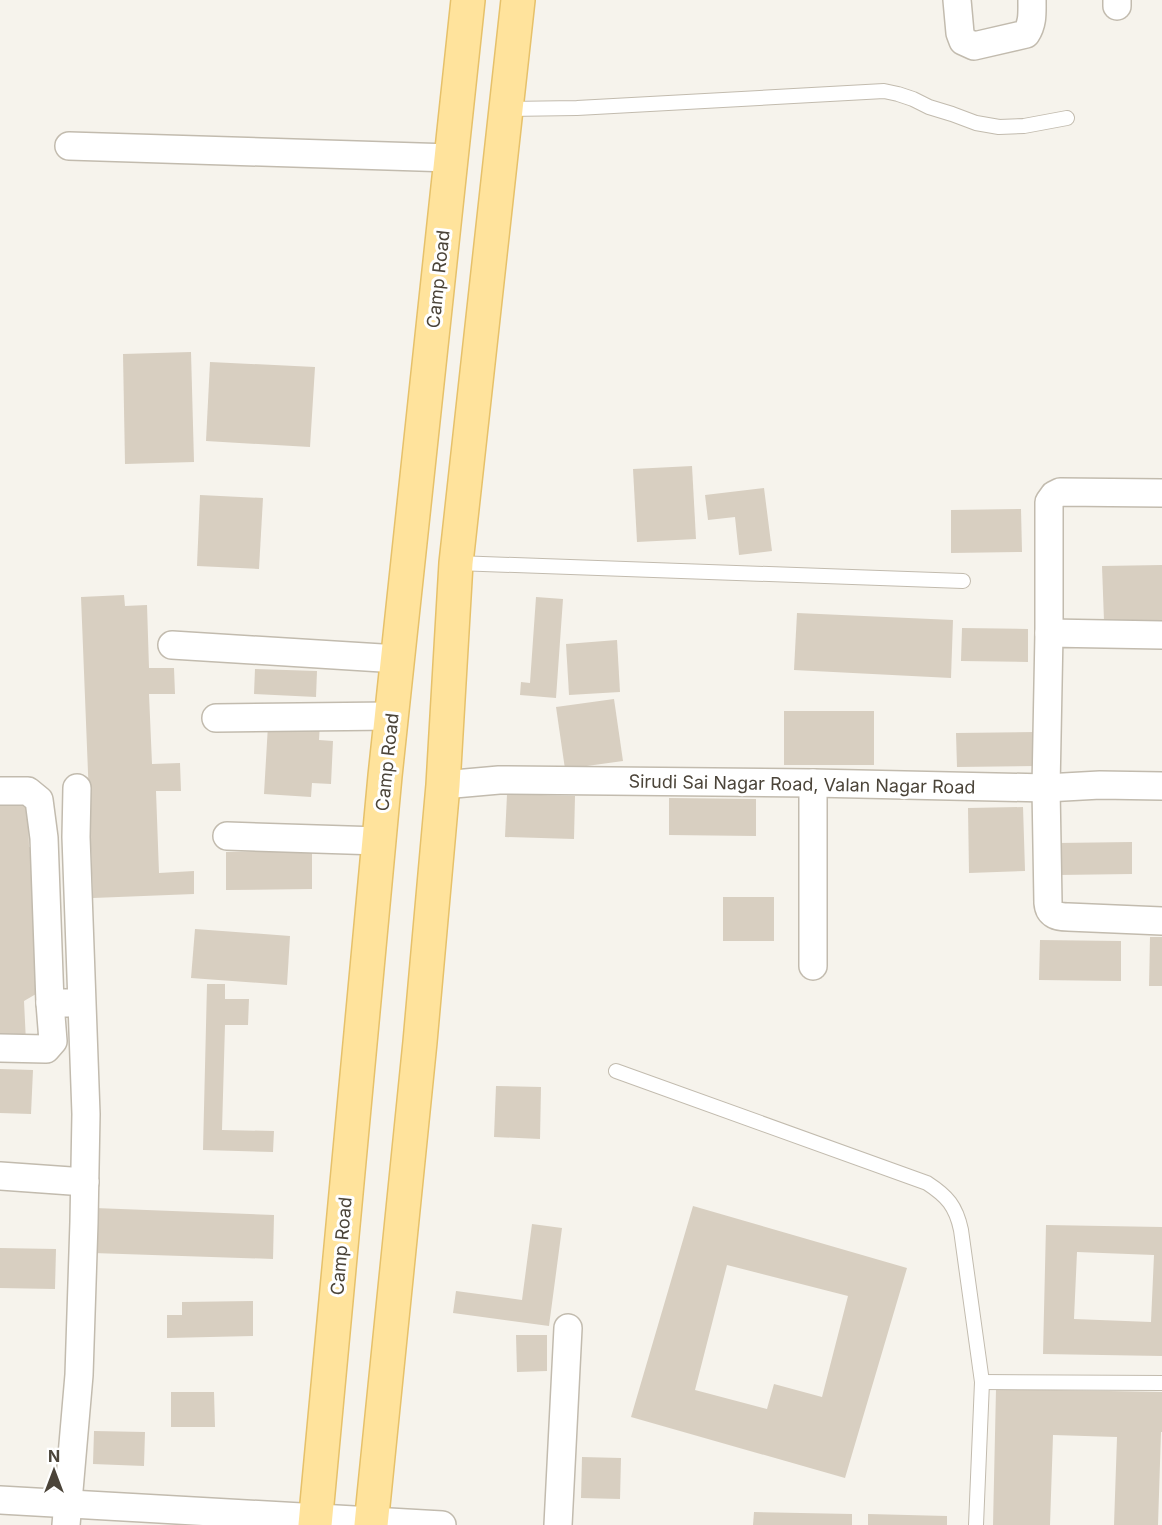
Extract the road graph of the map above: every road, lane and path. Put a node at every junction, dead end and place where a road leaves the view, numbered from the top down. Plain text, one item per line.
1 (468, 0) edge
2 (518, 0) edge
3 (957, 0) edge
4 (1032, 0) edge
5 (507, 109) junction
6 (1067, 118) dead end
7 (69, 146) dead end
8 (451, 158) junction
9 (1162, 493) edge
10 (456, 563) junction
11 (963, 581) dead end
12 (1049, 633) junction
13 (1162, 635) edge
14 (171, 645) dead end
15 (398, 659) junction
16 (392, 716) junction
17 (216, 718) dead end
18 (813, 783) junction
19 (443, 785) junction
20 (1162, 786) edge
21 (77, 788) dead end
22 (1046, 788) junction
23 (0, 791) edge
24 (227, 836) dead end
25 (76, 837) junction
26 (44, 838) junction
27 (379, 841) junction
28 (1162, 921) edge
29 (813, 966) dead end
30 (50, 1003) junction
31 (82, 1004) junction
32 (0, 1048) edge
33 (616, 1071) dead end
34 (0, 1176) edge
35 (85, 1182) junction
36 (568, 1328) dead end
37 (982, 1382) junction
38 (1162, 1383) edge
39 (0, 1500) edge
40 (67, 1514) edge
41 (315, 1521) edge
42 (371, 1524) edge
43 (442, 1525) edge
44 (558, 1525) edge
45 (976, 1525) edge

1 - 8 main road, Camp Road
2 - 5 main road
3 - 4 street
5 - 6 lane
5 - 10 main road
7 - 8 street
8 - 15 main road, Camp Road
9 - 12 street
10 - 11 lane
10 - 19 main road
12 - 13 street
12 - 22 street
14 - 15 street
15 - 16 main road, Camp Road
16 - 17 street
16 - 27 main road, Camp Road
18 - 19 street, Sirudi Sai Nagar Road, Valan Nagar Road
18 - 22 street, Sirudi Sai Nagar Road, Valan Nagar Road
18 - 29 street
19 - 42 main road
20 - 22 street, Sirudi Sai Nagar Road, Valan Nagar Road
21 - 25 street
22 - 28 street
23 - 26 street
24 - 27 street
25 - 26 street
25 - 31 street
26 - 30 street
27 - 41 main road, Camp Road
30 - 31 street
30 - 32 street
31 - 35 street
33 - 37 lane
34 - 35 street
35 - 40 street
36 - 44 street
37 - 38 lane
37 - 45 lane
39 - 40 street
40 - 41 street
41 - 42 street
42 - 43 street

